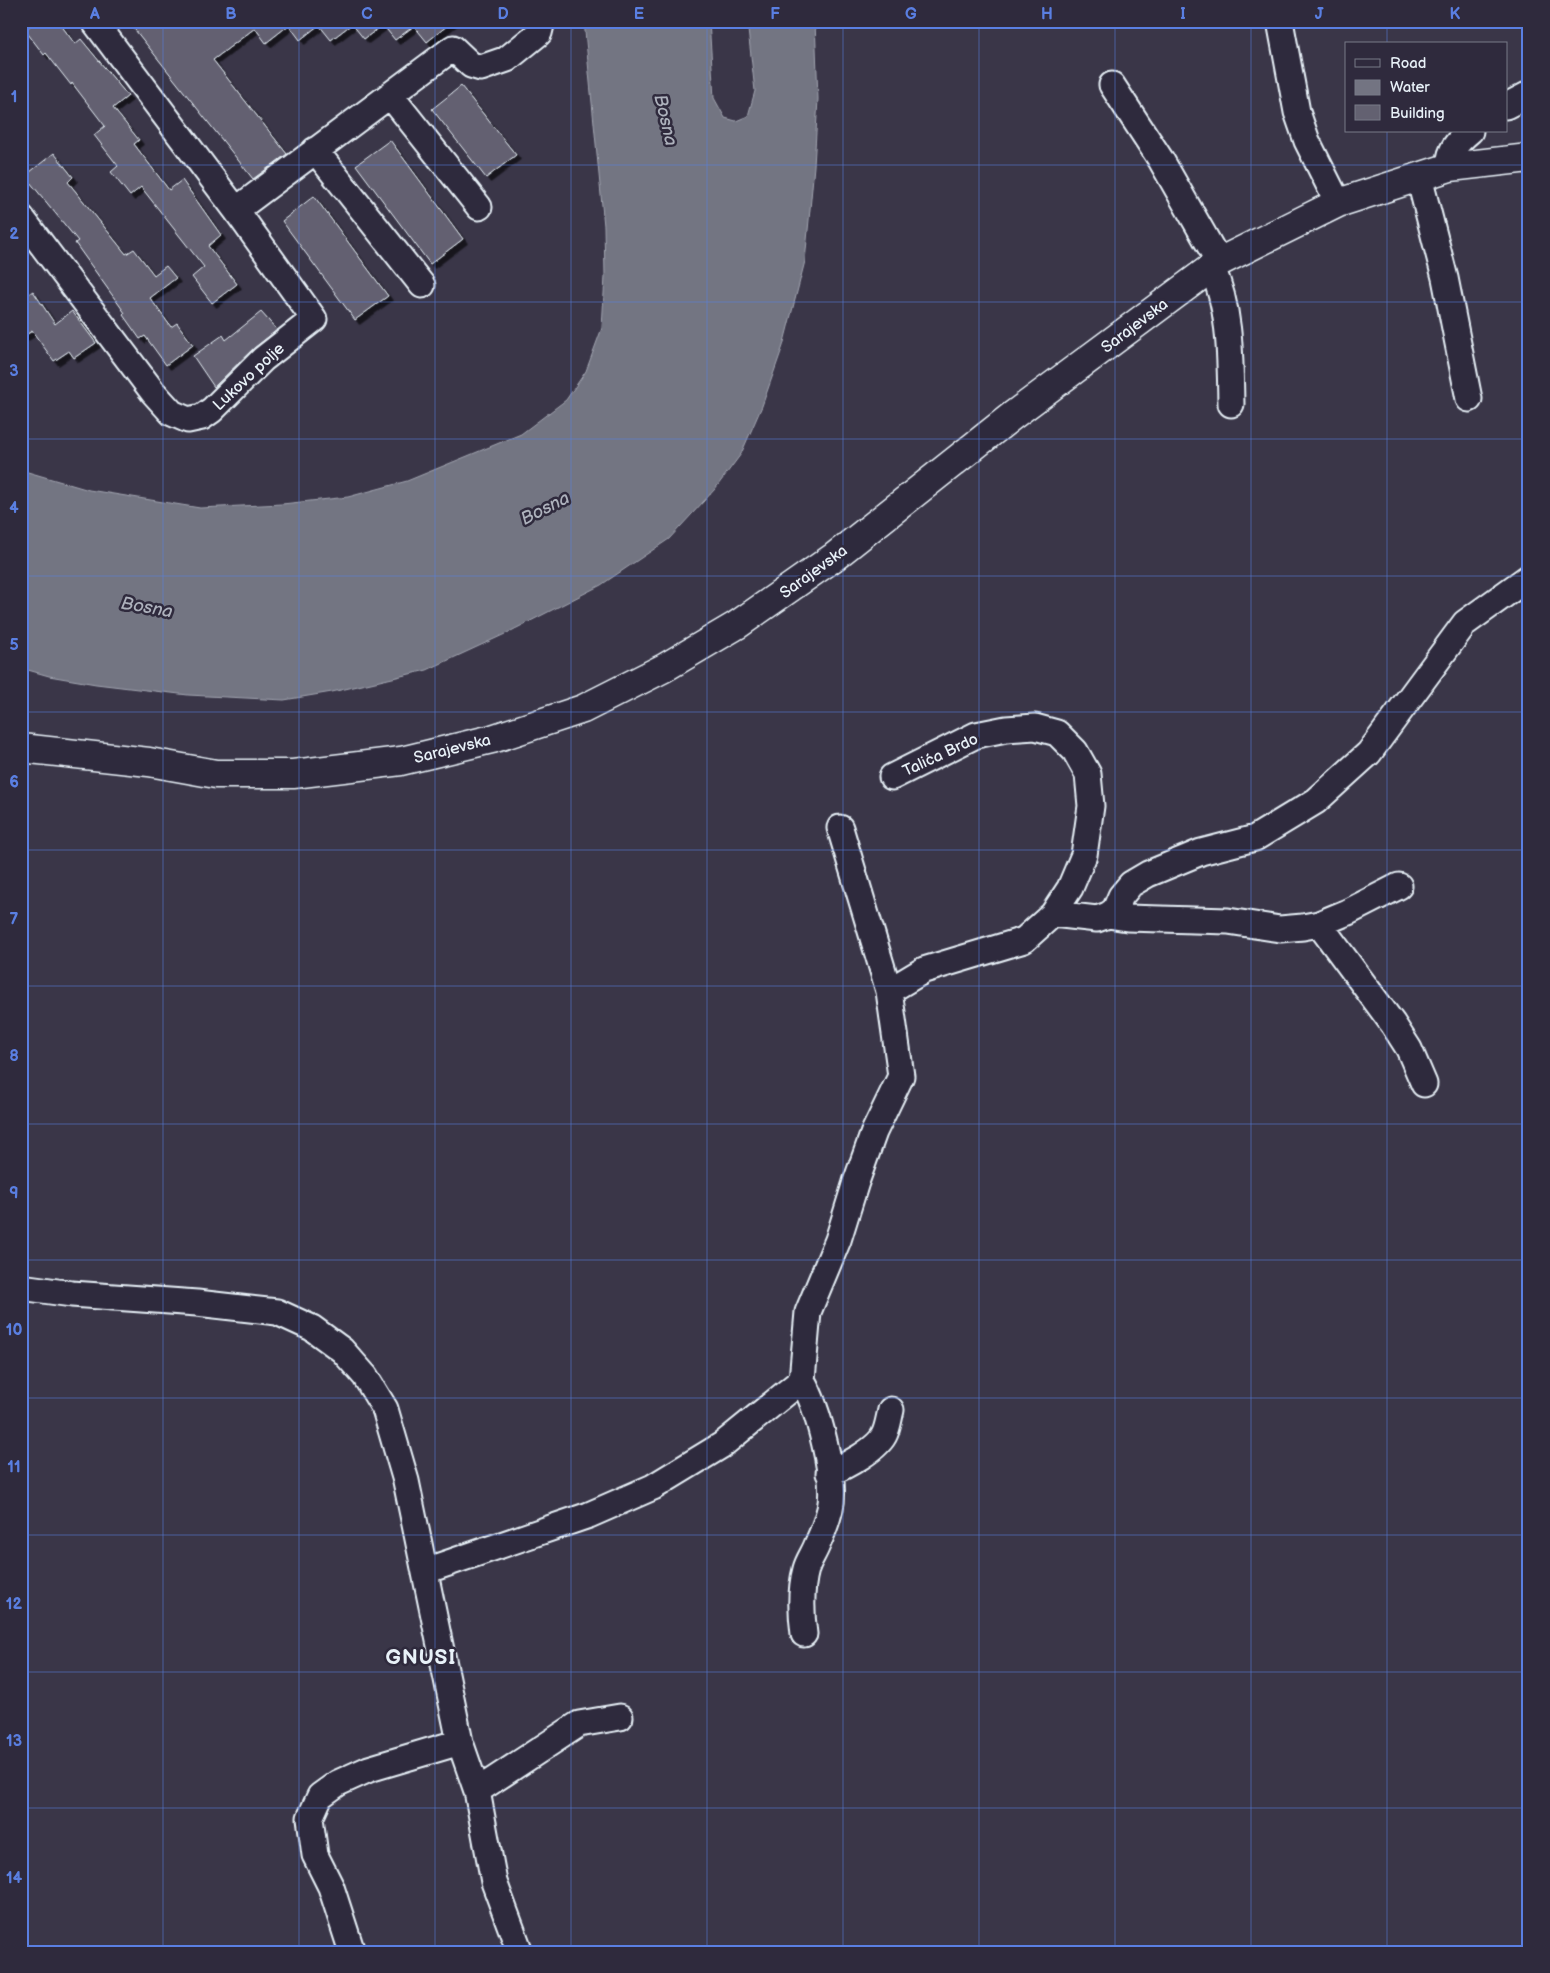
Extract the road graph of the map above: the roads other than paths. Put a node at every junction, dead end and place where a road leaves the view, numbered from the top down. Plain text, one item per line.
1 (94, 21) edge
2 (542, 21) edge
3 (1280, 21) edge
4 (1112, 85) dead end
5 (1529, 94) edge
6 (390, 95) junction
7 (1508, 105) edge
8 (1469, 132) edge
9 (315, 150) junction
10 (1529, 158) edge
11 (1450, 167) junction
12 (1419, 177) junction
13 (1338, 203) junction
14 (479, 208) dead end
15 (236, 210) junction
16 (21, 217) edge
17 (1216, 265) junction
18 (422, 285) dead end
19 (1470, 399) dead end
20 (1230, 404) dead end
21 (1529, 577) edge
22 (21, 748) edge
23 (892, 777) dead end
24 (840, 828) dead end
25 (1399, 886) dead end
26 (1053, 914) junction
27 (1108, 916) junction
28 (1319, 924) junction
29 (889, 992) junction
30 (1424, 1084) dead end
31 (21, 1287) edge
32 (802, 1380) junction
33 (891, 1410) dead end
34 (829, 1473) junction
35 (425, 1571) junction
36 (804, 1634) dead end
37 (620, 1717) dead end
38 (460, 1742) junction
39 (477, 1791) junction
40 (352, 1952) edge
41 (520, 1952) edge

1 - 15 street, Lukovo polje
2 - 6 street
3 - 13 street
4 - 17 street
5 - 7 street
6 - 9 street
6 - 14 street
8 - 11 street
9 - 15 street
9 - 18 street
10 - 11 main road, Sarajevska
11 - 12 main road, Sarajevska
12 - 13 main road, Sarajevska
12 - 19 street
13 - 17 main road, Sarajevska
15 - 16 street, Lukovo polje
17 - 20 street
17 - 22 main road, Sarajevska
21 - 27 street
23 - 26 street, Talića Brdo
24 - 29 street
25 - 28 street
26 - 27 street
26 - 29 street, Talića Brdo
27 - 28 street
28 - 30 street
29 - 32 street
31 - 35 street
32 - 34 street
32 - 35 street
33 - 34 street
34 - 36 street
35 - 38 street
37 - 39 street
38 - 39 street
38 - 40 street
39 - 41 street

